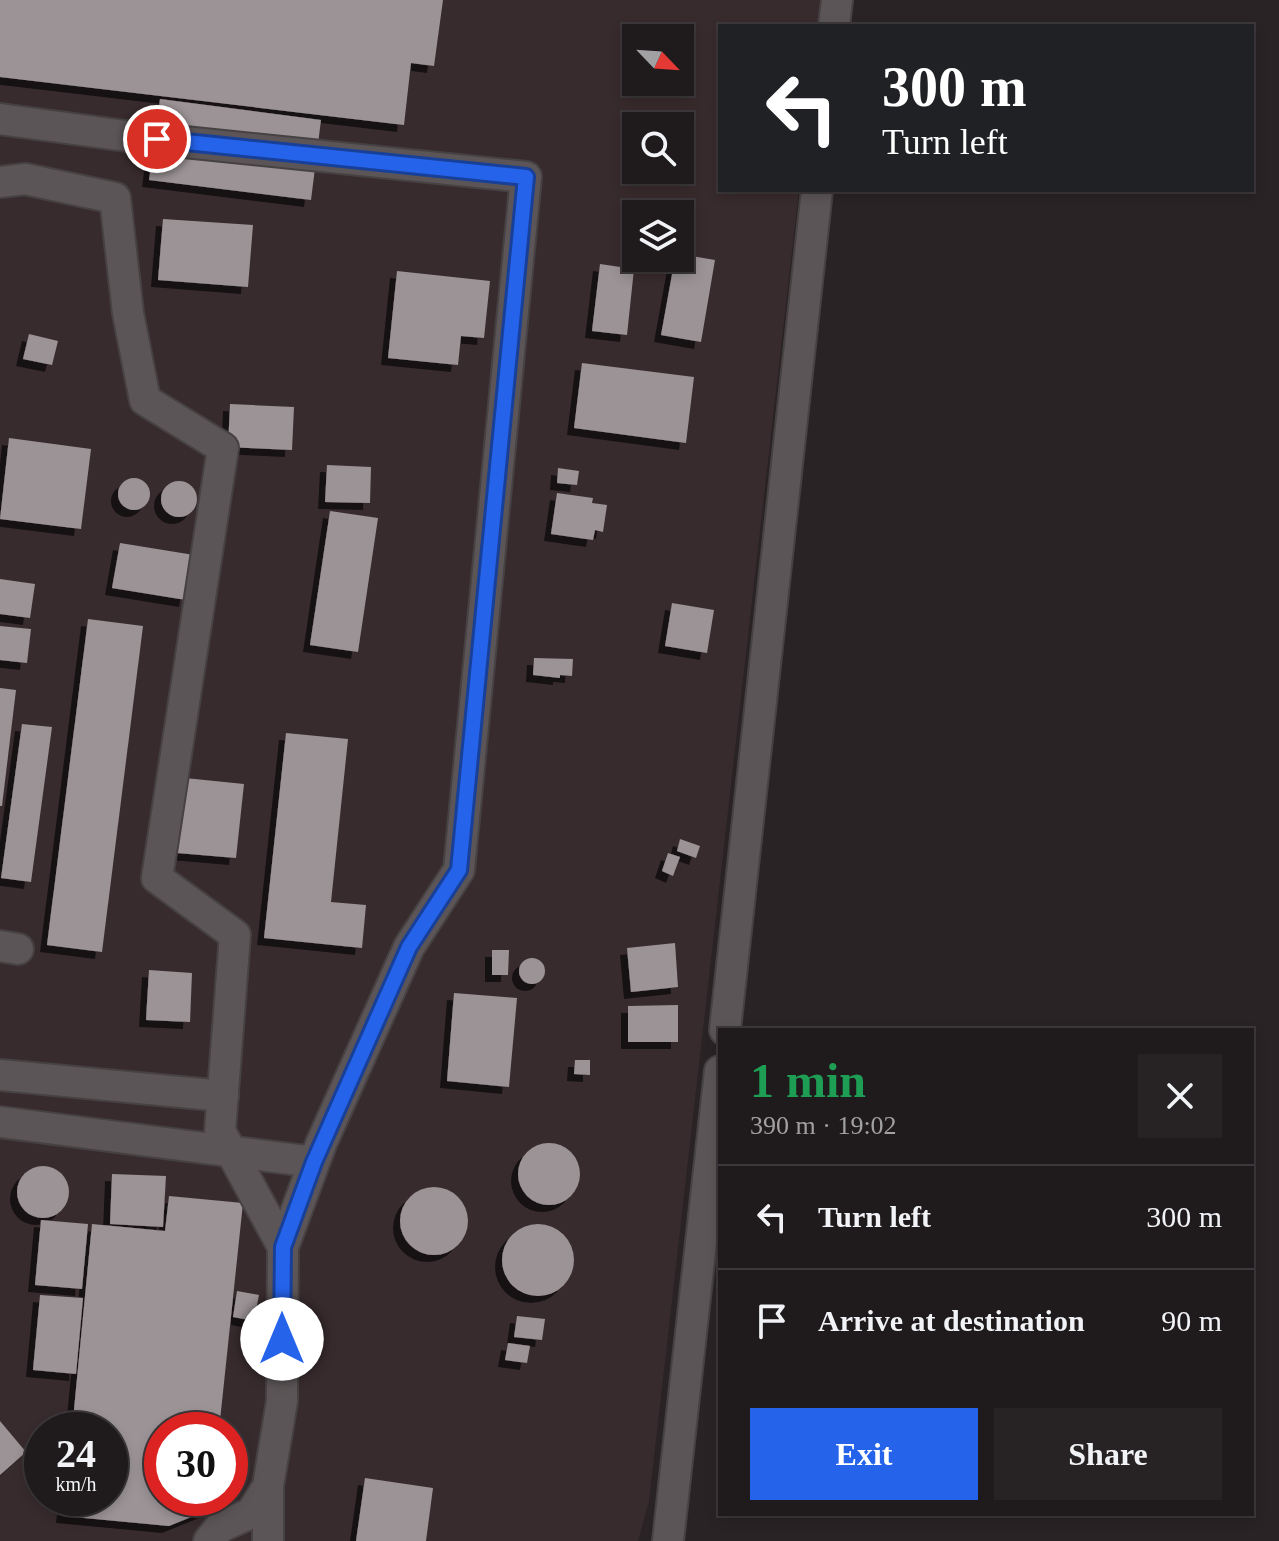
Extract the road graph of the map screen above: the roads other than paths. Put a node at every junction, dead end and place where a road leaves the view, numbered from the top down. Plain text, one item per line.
1 (837, 0) edge
2 (834, 24) edge
3 (0, 119) edge
4 (0, 182) edge
5 (817, 192) edge
6 (725, 1028) edge
7 (0, 1075) edge
8 (718, 1089) edge
9 (223, 1096) junction
10 (0, 1122) edge
11 (231, 1151) junction
12 (314, 1162) junction
13 (283, 1247) junction
14 (268, 1486) junction
15 (209, 1541) edge
16 (268, 1541) edge
17 (668, 1541) edge

1 - 2 street
3 - 12 street
4 - 9 street
5 - 6 street
7 - 9 street
8 - 17 street
9 - 11 street
10 - 11 street
11 - 12 street
11 - 13 street
12 - 13 street
13 - 14 street
14 - 15 street
14 - 16 street

